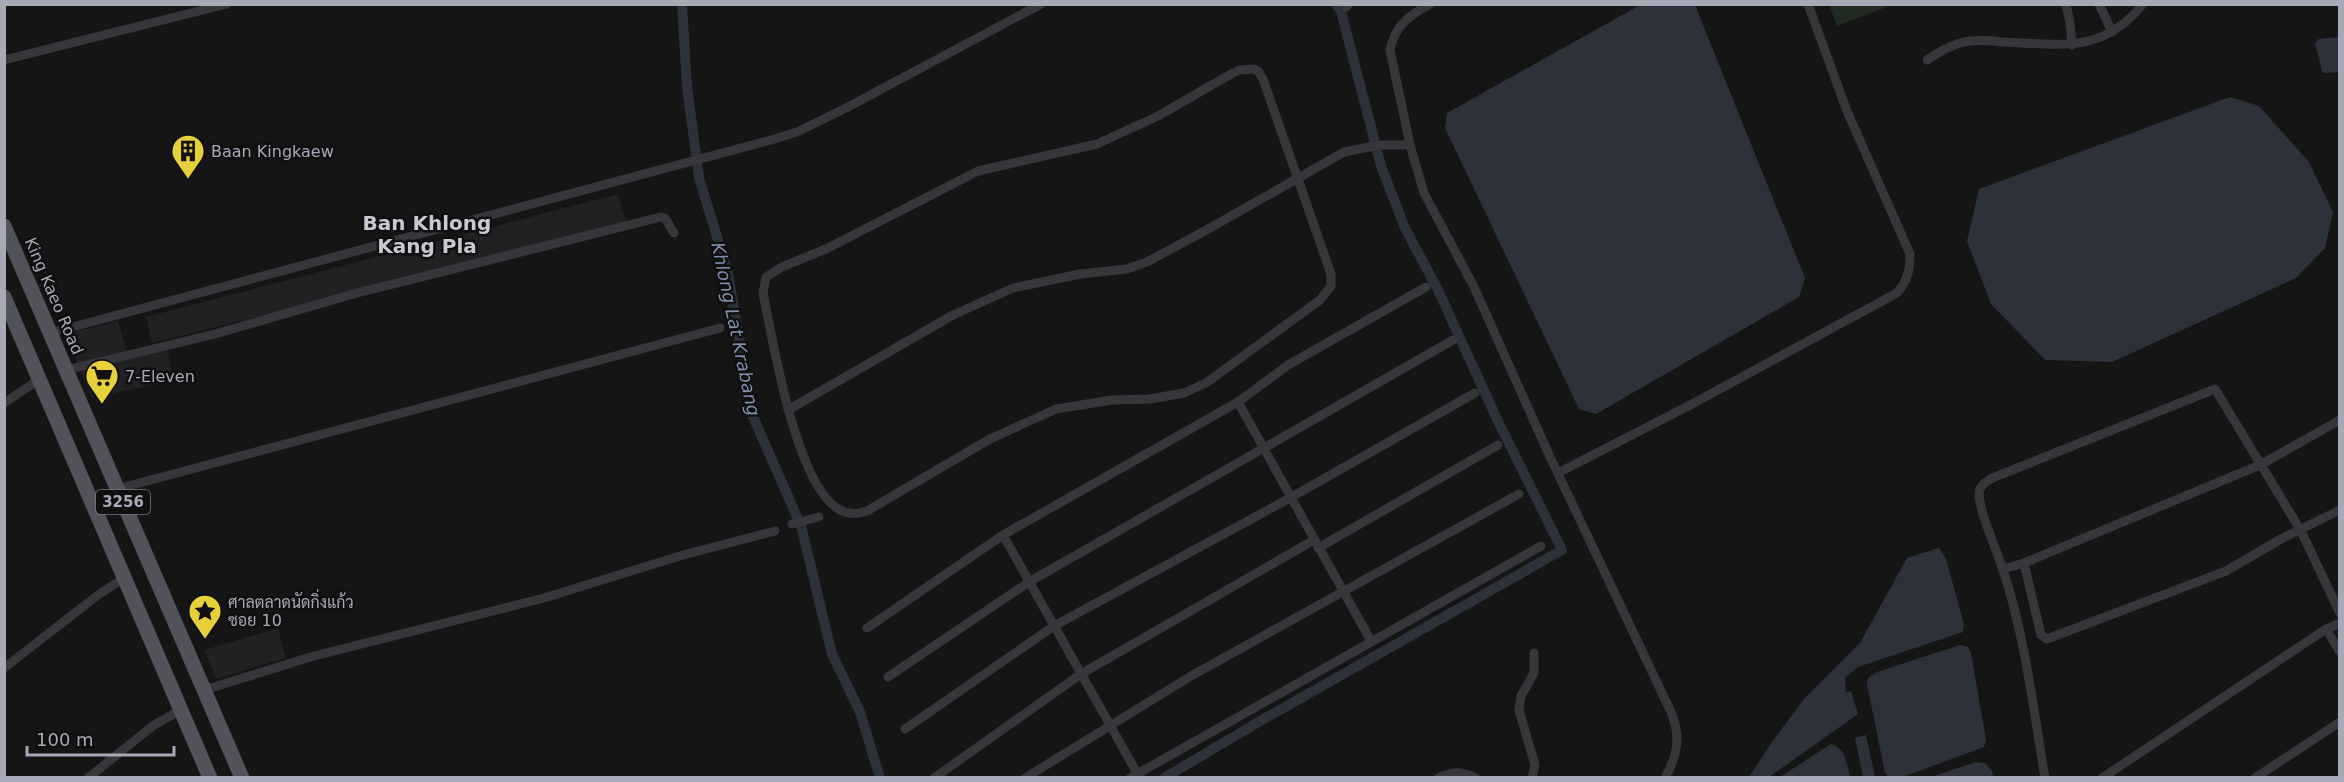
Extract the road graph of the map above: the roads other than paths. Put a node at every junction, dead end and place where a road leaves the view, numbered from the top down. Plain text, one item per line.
1 (227, 4) edge
2 (1041, 4) edge
3 (1430, 4) edge
4 (1808, 4) edge
5 (2066, 4) edge
6 (2099, 4) edge
7 (2143, 4) edge
8 (2112, 32) junction
9 (2073, 45) junction
10 (4, 60) edge
11 (1928, 60) dead end
12 (1410, 145) junction
13 (1299, 179) junction
14 (4, 226) edge
15 (674, 233) dead end
16 (1426, 287) dead end
17 (4, 297) edge
18 (720, 328) dead end
19 (50, 333) junction
20 (1453, 340) dead end
21 (66, 370) junction
22 (40, 379) junction
23 (1475, 393) dead end
24 (1238, 402) junction
25 (4, 403) edge
26 (788, 410) junction
27 (2340, 420) edge
28 (1498, 445) dead end
29 (1263, 448) junction
30 (2260, 465) junction
31 (1558, 473) junction
32 (117, 489) junction
33 (1519, 494) dead end
34 (1290, 498) junction
35 (2340, 510) edge
36 (819, 517) dead end
37 (792, 524) dead end
38 (775, 531) dead end
39 (2301, 531) junction
40 (1003, 535) junction
41 (1316, 544) junction
42 (1541, 546) dead end
43 (2024, 563) junction
44 (2003, 568) junction
45 (124, 578) junction
46 (1029, 582) junction
47 (1343, 592) junction
48 (2340, 613) edge
49 (2340, 623) edge
50 (1054, 626) junction
51 (867, 628) dead end
52 (2326, 629) junction
53 (1371, 641) junction
54 (2340, 652) edge
55 (1534, 653) dead end
56 (4, 668) edge
57 (1081, 674) junction
58 (888, 677) dead end
59 (204, 690) junction
60 (181, 710) junction
61 (2340, 722) edge
62 (1109, 726) junction
63 (905, 729) dead end
64 (1134, 775) edge
65 (88, 777) edge
66 (210, 777) edge
67 (242, 777) edge
68 (934, 777) edge
69 (1025, 777) edge
70 (1438, 777) edge
71 (1476, 777) edge
72 (1532, 777) edge
73 (1665, 777) edge
74 (2045, 777) edge
75 (2102, 777) edge
76 (2255, 777) edge

1 - 10 street
2 - 19 street
3 - 12 street
4 - 31 street
5 - 9 street
6 - 8 street
7 - 8 street
8 - 9 street
9 - 11 street
12 - 13 street
12 - 31 street
13 - 26 street
13 - 26 street
13 - 26 street
14 - 19 main road, King Kaeo Road / 3256
15 - 21 street
16 - 24 street
17 - 22 main road, 3256
18 - 32 street
19 - 21 main road, King Kaeo Road / 3256
20 - 29 street
21 - 32 main road, King Kaeo Road / 3256
22 - 25 street
22 - 45 main road, 3256
23 - 34 street
24 - 29 street
24 - 40 street
27 - 30 street
28 - 41 street
29 - 34 street
29 - 46 street
30 - 39 street
30 - 43 street
30 - 44 street
31 - 73 street
32 - 59 main road, King Kaeo Road / 3256
33 - 47 street
34 - 41 street
34 - 50 street
35 - 39 street
36 - 37 street
38 - 59 street
39 - 43 street
39 - 48 street
40 - 46 street
40 - 51 street
41 - 47 street
41 - 57 street
42 - 53 street
43 - 44 street
44 - 74 street
45 - 56 street
45 - 60 main road, 3256
46 - 50 street
46 - 58 street
47 - 53 street
47 - 62 street
49 - 52 street
50 - 57 street
50 - 63 street
52 - 54 street
52 - 75 street
53 - 64 street
55 - 72 street
57 - 62 street
57 - 68 street
59 - 67 main road, King Kaeo Road / 3256
60 - 65 street
60 - 66 main road, 3256
61 - 76 street
62 - 64 street
62 - 69 street
70 - 71 street

